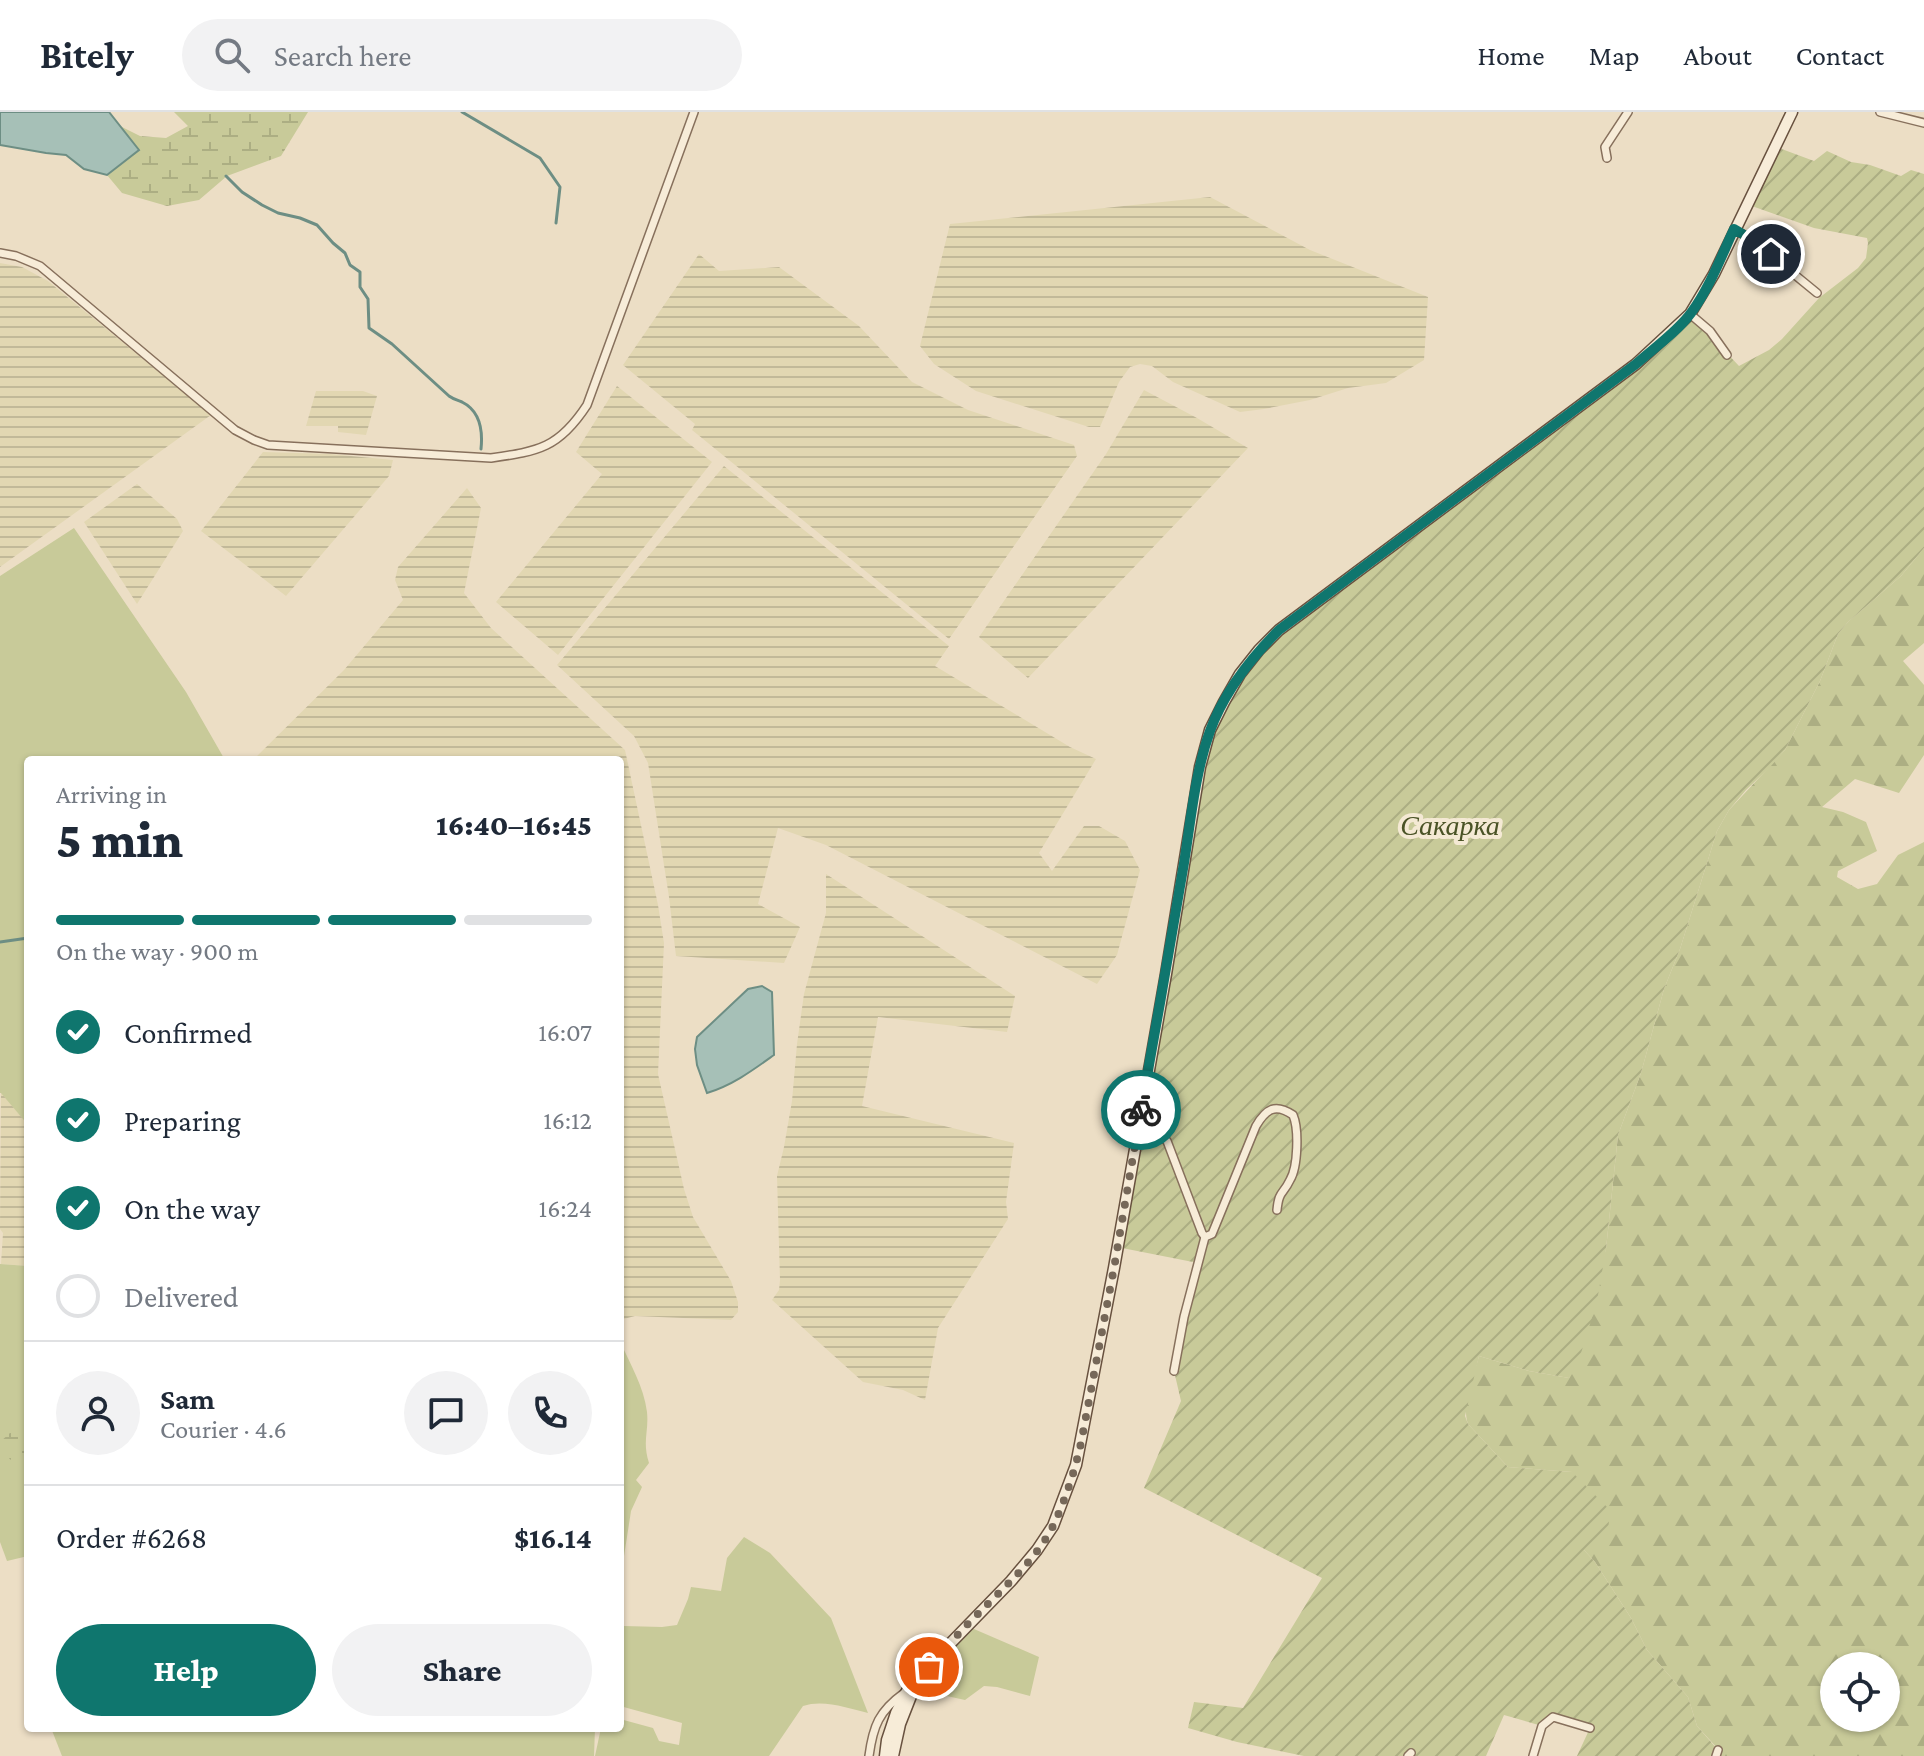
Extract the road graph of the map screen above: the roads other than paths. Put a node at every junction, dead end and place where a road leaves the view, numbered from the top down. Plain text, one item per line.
1 (694, 112) edge
2 (1628, 112) edge
3 (1792, 112) edge
4 (1880, 112) edge
5 (1924, 123) edge
6 (1607, 158) dead end
7 (1734, 229) junction
8 (0, 253) edge
9 (1817, 293) dead end
10 (1690, 314) junction
11 (1727, 355) dead end
12 (1137, 1130) junction
13 (1277, 1210) dead end
14 (1205, 1237) junction
15 (1174, 1371) dead end
16 (929, 1667) junction
17 (906, 1692) junction
18 (1590, 1728) dead end
19 (869, 1756) edge
20 (885, 1756) edge
21 (893, 1756) edge
22 (1533, 1756) edge

1 - 8 street
2 - 6 street
3 - 7 main road
4 - 5 street
7 - 9 street
7 - 10 main road
10 - 11 street
10 - 12 main road
12 - 14 street
12 - 16 main road
13 - 14 street
14 - 15 street
16 - 17 main road
16 - 21 main road
17 - 19 street
17 - 20 main road
18 - 22 street

